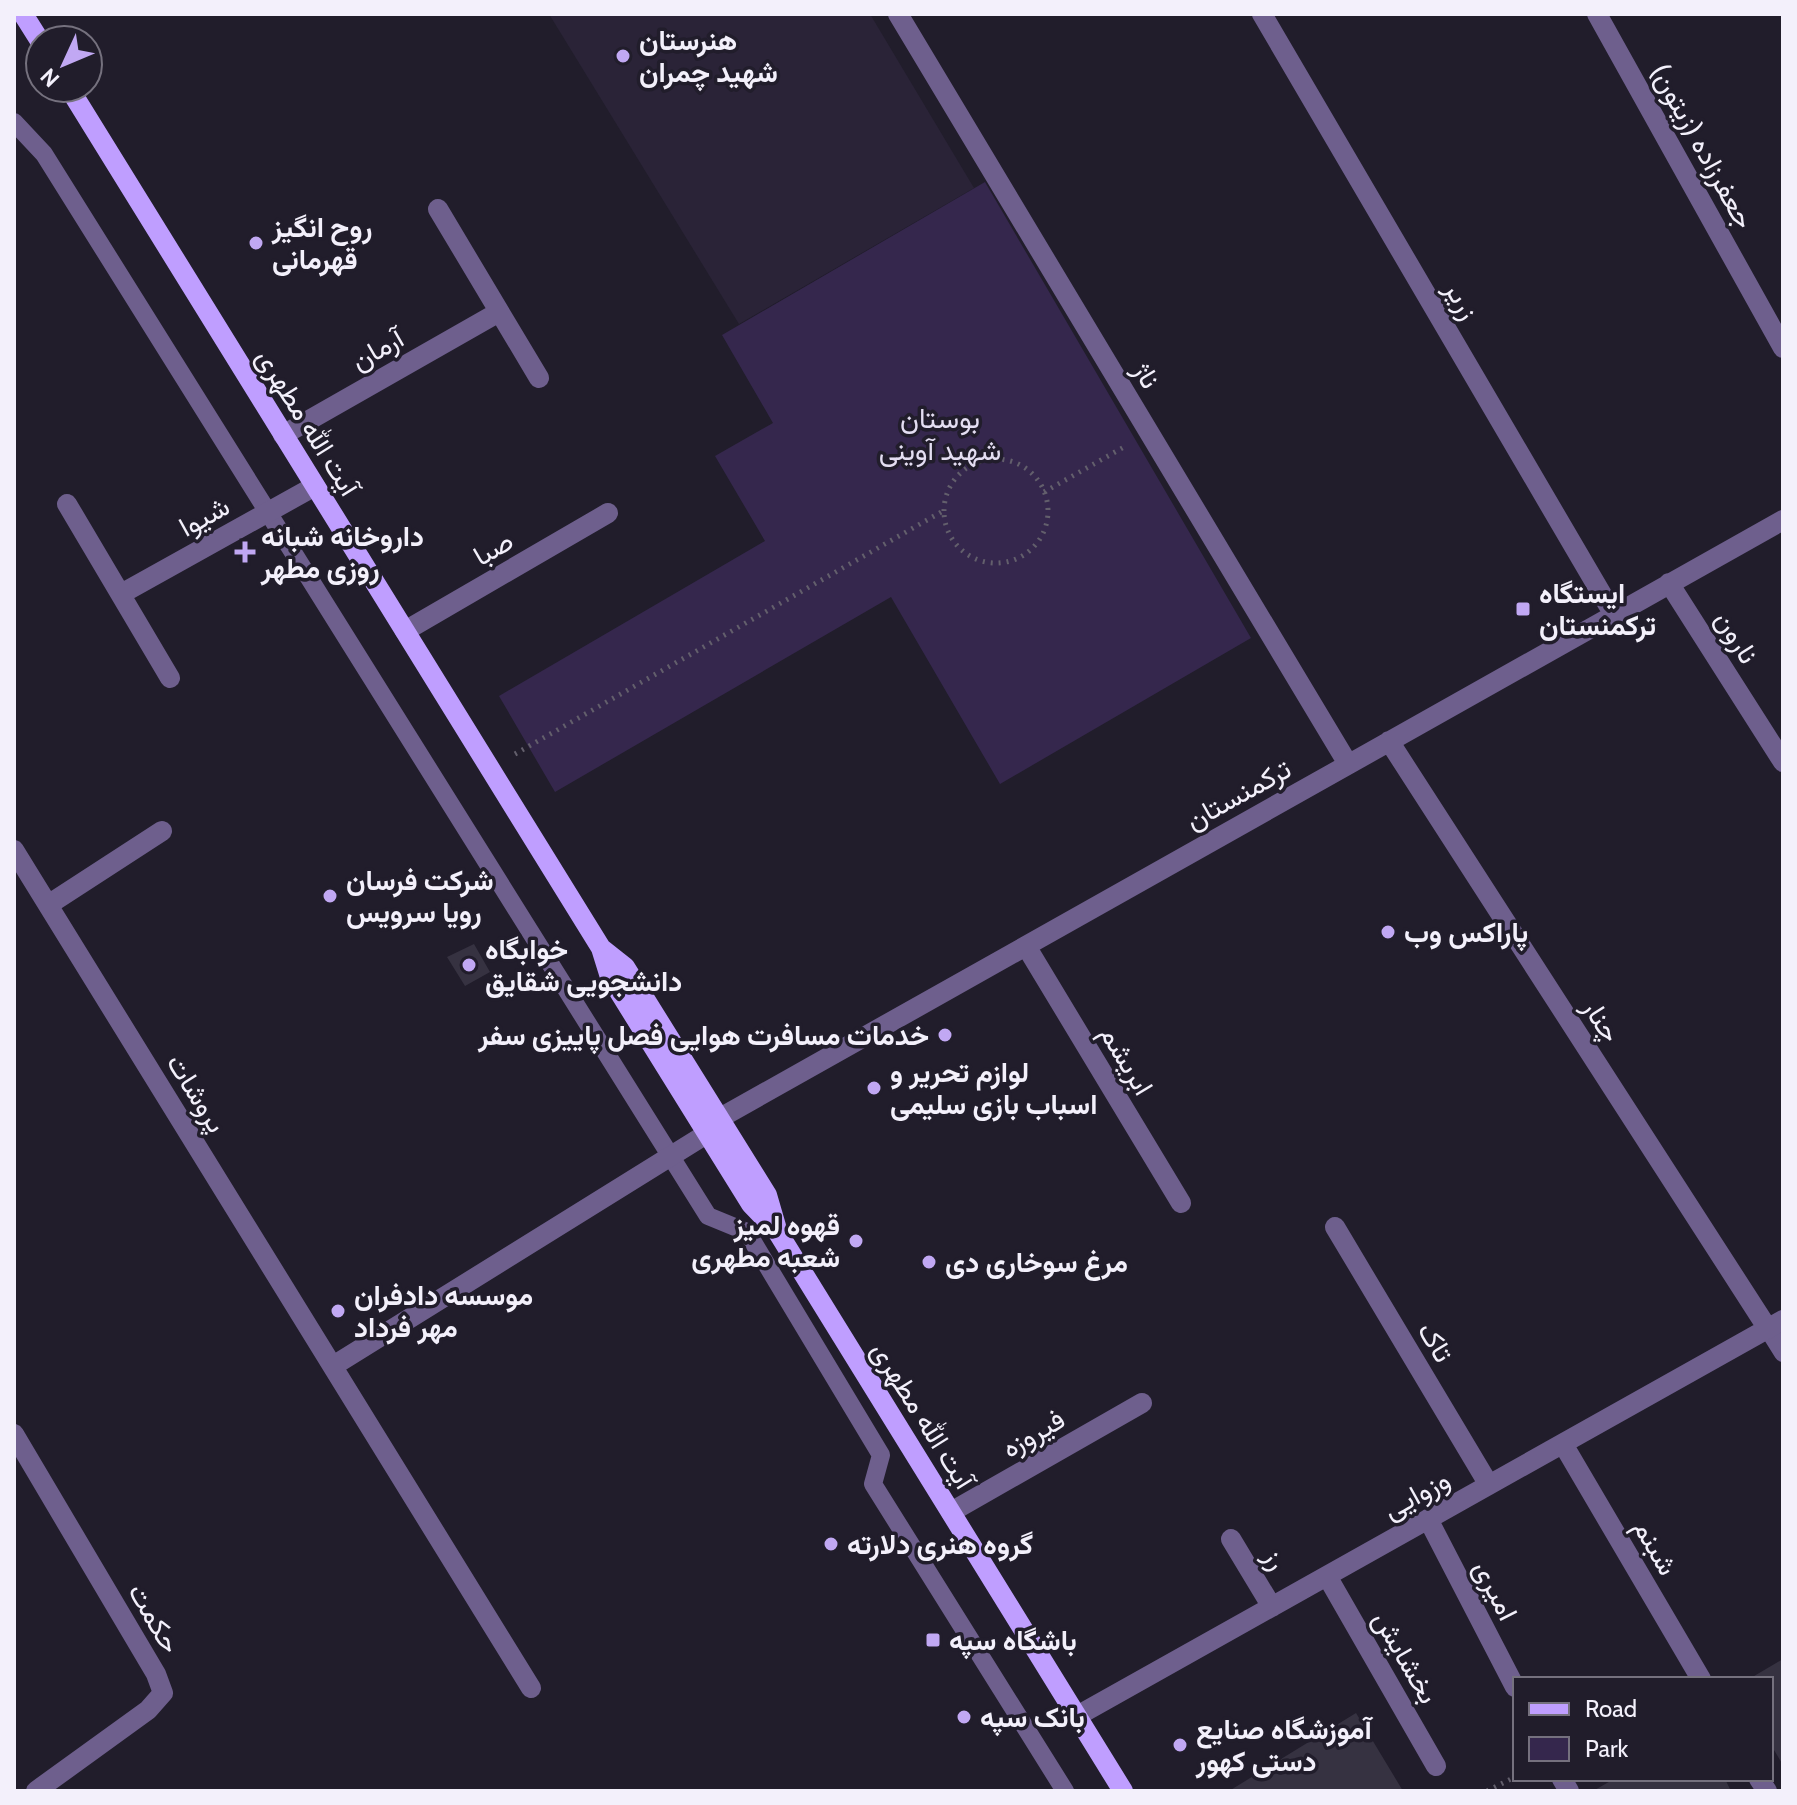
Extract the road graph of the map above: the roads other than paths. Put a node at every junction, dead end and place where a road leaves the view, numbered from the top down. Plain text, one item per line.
1 (898, 14) edge
2 (1262, 14) edge
3 (1597, 14) edge
4 (79, 104) edge
5 (14, 122) edge
6 (438, 209) dead end
7 (499, 312) junction
8 (1783, 348) edge
9 (539, 378) dead end
10 (283, 435) junction
11 (315, 486) junction
12 (67, 504) dead end
13 (268, 512) junction
14 (608, 513) dead end
15 (1783, 520) edge
16 (1669, 583) junction
17 (121, 594) junction
18 (1614, 615) junction
19 (405, 631) junction
20 (170, 678) dead end
21 (1389, 741) junction
22 (1783, 762) edge
23 (1348, 764) junction
24 (162, 831) dead end
25 (14, 850) edge
26 (48, 905) junction
27 (1026, 946) junction
28 (714, 1126) junction
29 (671, 1156) junction
30 (1181, 1203) dead end
31 (1335, 1227) dead end
32 (1776, 1325) edge
33 (1783, 1353) edge
34 (333, 1366) junction
35 (1142, 1403) dead end
36 (14, 1434) edge
37 (1563, 1444) junction
38 (1489, 1485) junction
39 (951, 1512) junction
40 (1428, 1519) junction
41 (1231, 1539) dead end
42 (1327, 1576) junction
43 (1272, 1607) junction
44 (1700, 1677) edge
45 (1513, 1683) edge
46 (531, 1688) dead end
47 (1077, 1716) junction
48 (1436, 1766) dead end
49 (36, 1791) edge
50 (1065, 1791) edge
51 (1123, 1791) edge

1 - 23 street, ناژ
2 - 18 street, زریر
3 - 8 street, جعفرزاده (زیتون)
4 - 10 main road, آیت الله مطهری
5 - 13 lane
6 - 7 street
7 - 9 street
7 - 10 street, آرمان
10 - 11 main road, آیت الله مطهری
11 - 13 street, شیوا
11 - 19 main road, آیت الله مطهری
12 - 17 street
13 - 17 street, شیوا
13 - 29 lane
14 - 19 street, صبا
15 - 16 street, ترکمنستان
16 - 18 street, ترکمنستان
16 - 22 street, نارون
17 - 20 street
18 - 21 street, ترکمنستان
19 - 28 main road, آیت الله مطهری
21 - 23 street, ترکمنستان
21 - 32 street, چنار
23 - 27 street, ترکمنستان
24 - 26 street
25 - 26 street, پروشات
26 - 34 street, پروشات
27 - 28 street, ترکمنستان
27 - 30 street, ابریشم
28 - 29 street
28 - 39 main road, آیت الله مطهری
29 - 34 street
29 - 50 lane
31 - 38 street, تاک
32 - 33 lane
32 - 37 street, وزوایی
34 - 46 street, پروشات
35 - 39 street, فیروزه
36 - 49 street, حکمت
37 - 38 street, وزوایی
37 - 44 street, شبنم
38 - 40 street, وزوایی
39 - 47 main road, آیت الله مطهری
40 - 42 street, وزوایی
40 - 45 street, امیری
41 - 43 street, رز
42 - 43 street, وزوایی
42 - 48 street, بخشایش
43 - 47 street, وزوایی
47 - 51 main road, آیت الله مطهری

